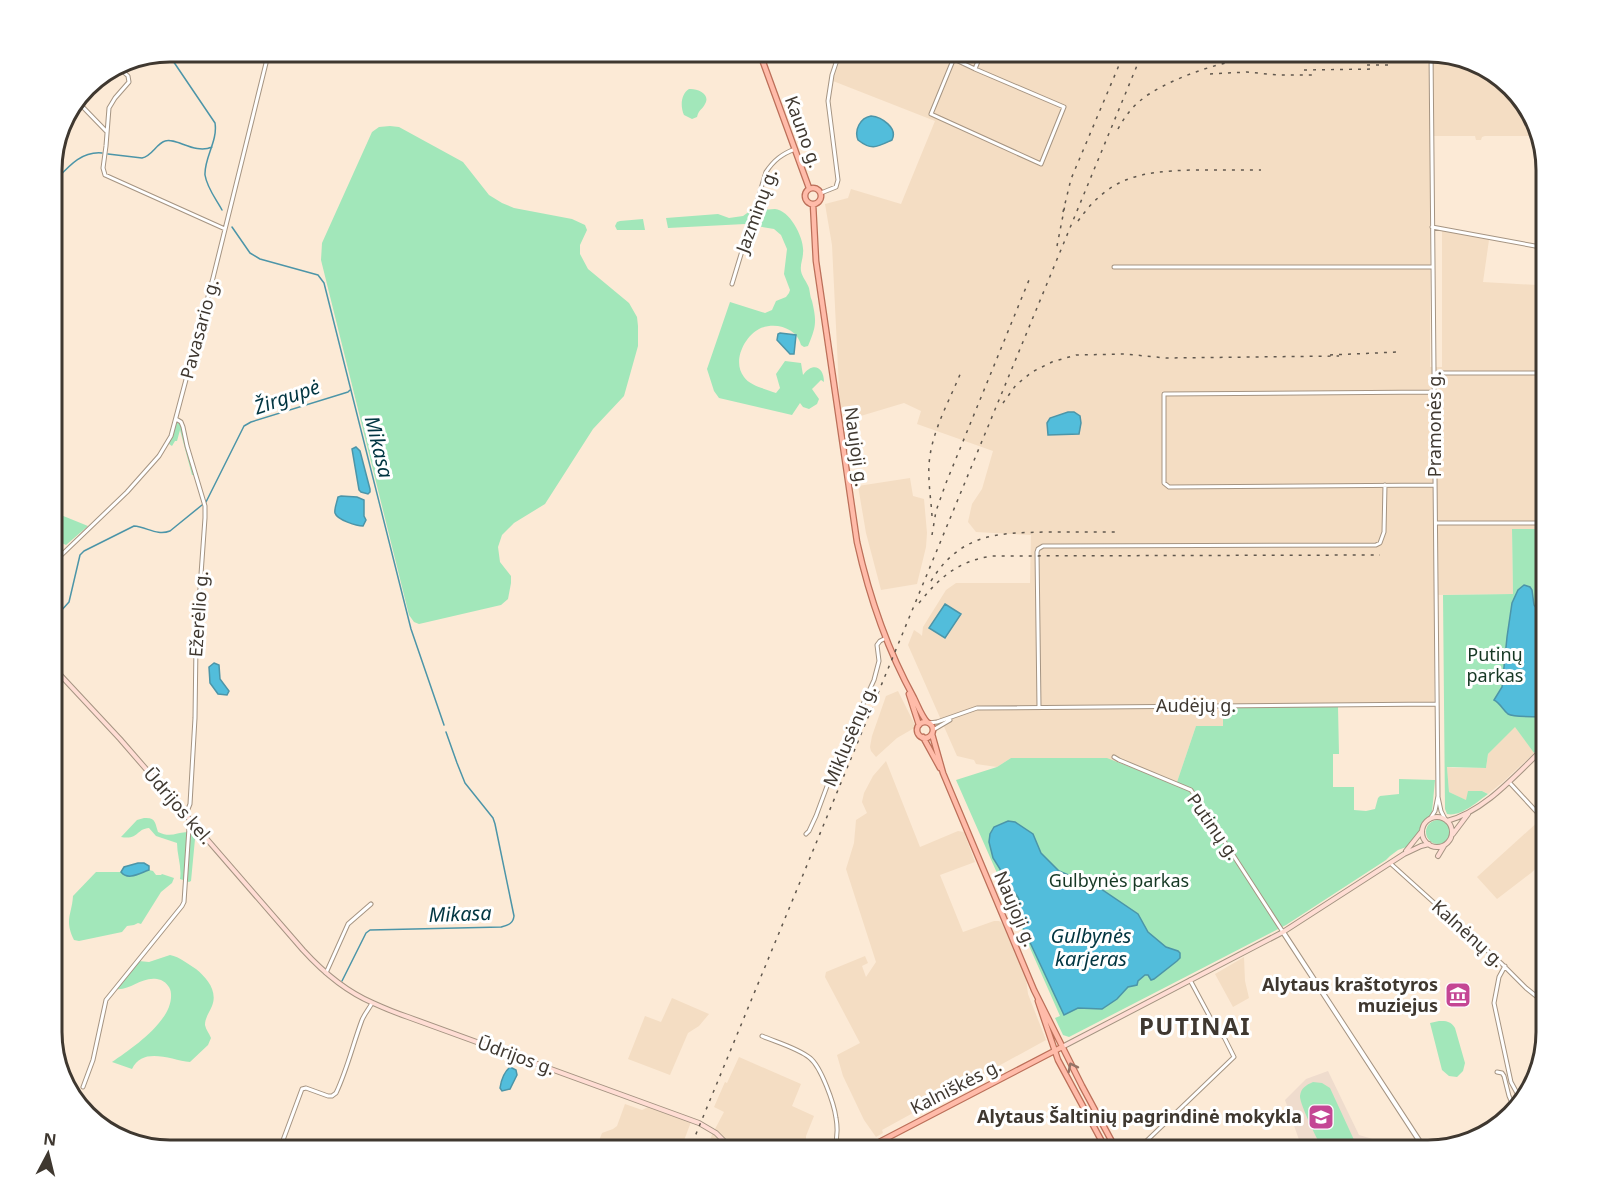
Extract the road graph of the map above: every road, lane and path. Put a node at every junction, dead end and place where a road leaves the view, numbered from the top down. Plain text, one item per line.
1 (265, 62) edge
2 (763, 62) edge
3 (836, 62) edge
4 (952, 62) edge
5 (962, 62) edge
6 (978, 62) edge
7 (1431, 62) edge
8 (975, 69) junction
9 (124, 72) edge
10 (82, 106) edge
11 (107, 132) junction
12 (795, 149) junction
13 (810, 188) junction
14 (821, 193) junction
15 (813, 204) junction
16 (1432, 227) junction
17 (225, 229) junction
18 (1536, 246) edge
19 (1114, 267) dead end
20 (1433, 267) junction
21 (732, 284) dead end
22 (1434, 373) junction
23 (1536, 373) edge
24 (1435, 392) junction
25 (176, 419) junction
26 (1385, 485) junction
27 (1435, 485) junction
28 (1436, 523) junction
29 (1536, 523) edge
30 (62, 554) edge
31 (886, 638) junction
32 (62, 677) edge
33 (906, 686) junction
34 (1437, 704) junction
35 (1039, 707) junction
36 (956, 716) junction
37 (928, 723) junction
38 (919, 725) junction
39 (932, 732) junction
40 (923, 737) junction
41 (1536, 756) edge
42 (1114, 757) dead end
43 (943, 773) junction
44 (1509, 782) junction
45 (1438, 796) junction
46 (1471, 811) junction
47 (1536, 811) edge
48 (186, 814) junction
49 (1430, 819) junction
50 (1446, 820) junction
51 (193, 823) junction
52 (1422, 830) junction
53 (806, 834) dead end
54 (1452, 837) junction
55 (1428, 844) junction
56 (1444, 846) junction
57 (1434, 847) junction
58 (1404, 854) junction
59 (1390, 863) junction
60 (371, 904) dead end
61 (1283, 932) junction
62 (303, 950) joint
63 (1504, 966) junction
64 (326, 973) junction
65 (1191, 980) junction
66 (1034, 990) junction
67 (1536, 997) edge
68 (372, 1003) junction
69 (762, 1036) dead end
70 (1062, 1047) junction
71 (1054, 1051) junction
72 (1497, 1072) dead end
73 (83, 1087) dead end
74 (1517, 1093) edge
75 (1511, 1100) edge
76 (283, 1141) edge
77 (724, 1141) edge
78 (836, 1141) edge
79 (881, 1141) edge
80 (1102, 1141) edge
81 (1112, 1141) edge
82 (1147, 1141) edge
83 (1419, 1141) edge

1 - 17 street, Pavasario g.
2 - 12 main road, Kauno g.
3 - 14 street
4 - 8 street
5 - 8 street
6 - 8 street
7 - 16 street, Pramonės g.
9 - 11 street
10 - 11 street
11 - 17 street
12 - 13 main road, Kauno g.
12 - 21 street, Jazminų g.
13 - 14 main road
13 - 15 main road
14 - 15 main road
15 - 31 main road, Naujoji g.
16 - 18 street
16 - 20 street, Pramonės g.
17 - 25 street, Pavasario g.
19 - 20 street
20 - 22 street, Pramonės g.
22 - 23 street
22 - 24 street, Pramonės g.
24 - 26 street
24 - 27 street, Pramonės g.
25 - 30 street, Pavasario g.
25 - 48 street, Ežerėlio g.
26 - 27 street
26 - 35 street
27 - 28 street, Pramonės g.
28 - 29 street
28 - 34 street, Pramonės g.
31 - 33 main road, Naujoji g.
31 - 53 street, Miklusėnų g.
32 - 48 main road, Ūdrijos kel.
33 - 37 main road, Naujoji g.
33 - 38 main road, Naujoji g.
34 - 35 street, Audėjų g.
34 - 45 street, Pramonės g.
35 - 36 street, Audėjų g.
36 - 37 street, Audėjų g.
36 - 39 street, Audėjų g.
37 - 38 main road
37 - 39 main road
38 - 40 main road
39 - 40 main road
39 - 43 main road, Naujoji g.
40 - 43 main road, Naujoji g.
41 - 44 main road
42 - 61 street, Putinų g.
43 - 66 main road, Naujoji g.
44 - 46 main road
44 - 47 street
45 - 49 street
45 - 50 street
46 - 50 main road
46 - 54 main road
48 - 51 main road, Ūdrijos kel.
49 - 50 main road
49 - 52 main road
50 - 54 main road
51 - 62 main road, Ūdrijos kel.
51 - 73 street
52 - 55 main road
52 - 58 main road
54 - 56 main road
55 - 57 main road
55 - 58 main road
56 - 57 main road
56 - 57 main road
58 - 59 main road
59 - 61 main road
59 - 63 street, Kalnėnų g.
60 - 64 street
61 - 65 main road
61 - 83 street
62 - 64 main road, Ūdrijos g.
63 - 67 street, Kalnėnų g.
63 - 74 street
64 - 68 main road, Ūdrijos g.
65 - 70 main road
65 - 82 street
66 - 70 main road, Naujoji g.
66 - 71 main road, Naujoji g.
68 - 76 street
68 - 77 main road, Ūdrijos g.
69 - 78 street
70 - 71 main road, Kalniškės g.
81 -> 70 main road, Naujoji g.
71 - 79 main road, Kalniškės g.
71 - 80 main road, Naujoji g.
72 - 75 street

